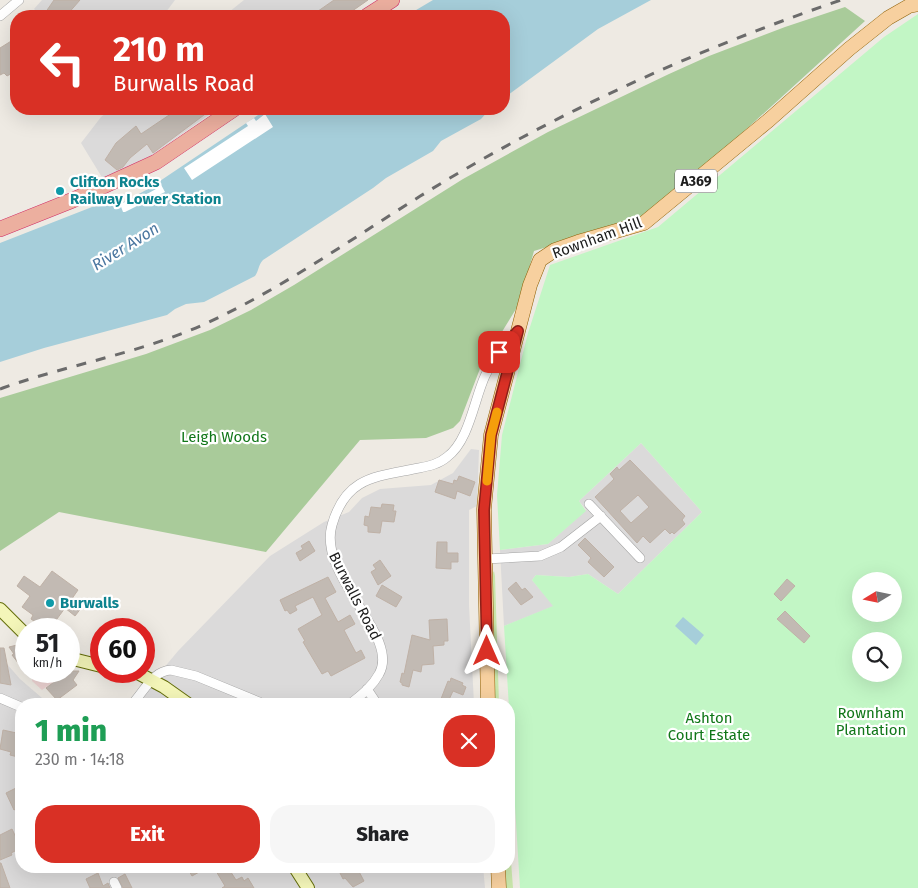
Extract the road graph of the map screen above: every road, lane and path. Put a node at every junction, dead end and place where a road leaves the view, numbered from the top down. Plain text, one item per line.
1 (392, 0) edge
2 (16, 1) edge
3 (918, 4) edge
4 (376, 10) edge
5 (0, 16) edge
6 (225, 115) edge
7 (0, 229) edge
8 (518, 331) junction
9 (589, 504) dead end
10 (601, 516) junction
11 (640, 558) dead end
12 (486, 560) junction
13 (0, 609) edge
14 (15, 624) edge
15 (155, 677) edge
16 (155, 682) edge
17 (150, 683) edge
18 (367, 689) junction
19 (0, 698) edge
20 (137, 698) edge
21 (179, 698) edge
22 (247, 698) edge
23 (357, 698) edge
24 (372, 698) edge
25 (488, 698) edge
26 (15, 704) edge
27 (298, 873) edge
28 (498, 873) edge
29 (308, 888) edge
30 (499, 888) edge

1 - 4 highway
2 - 5 street
3 - 8 main road, Rownham Hill / A369
6 - 7 highway
8 - 12 main road, Rownham Hill / A369
8 - 18 street, Burwalls Road
9 - 10 street
10 - 11 street
10 - 12 street
12 - 25 main road, Rownham Hill / A369
13 - 14 main road
15 - 22 street
16 - 21 main road
17 - 20 street
18 - 23 street, Burwalls Road
18 - 24 street
19 - 26 street
27 - 29 main road
28 - 30 main road

